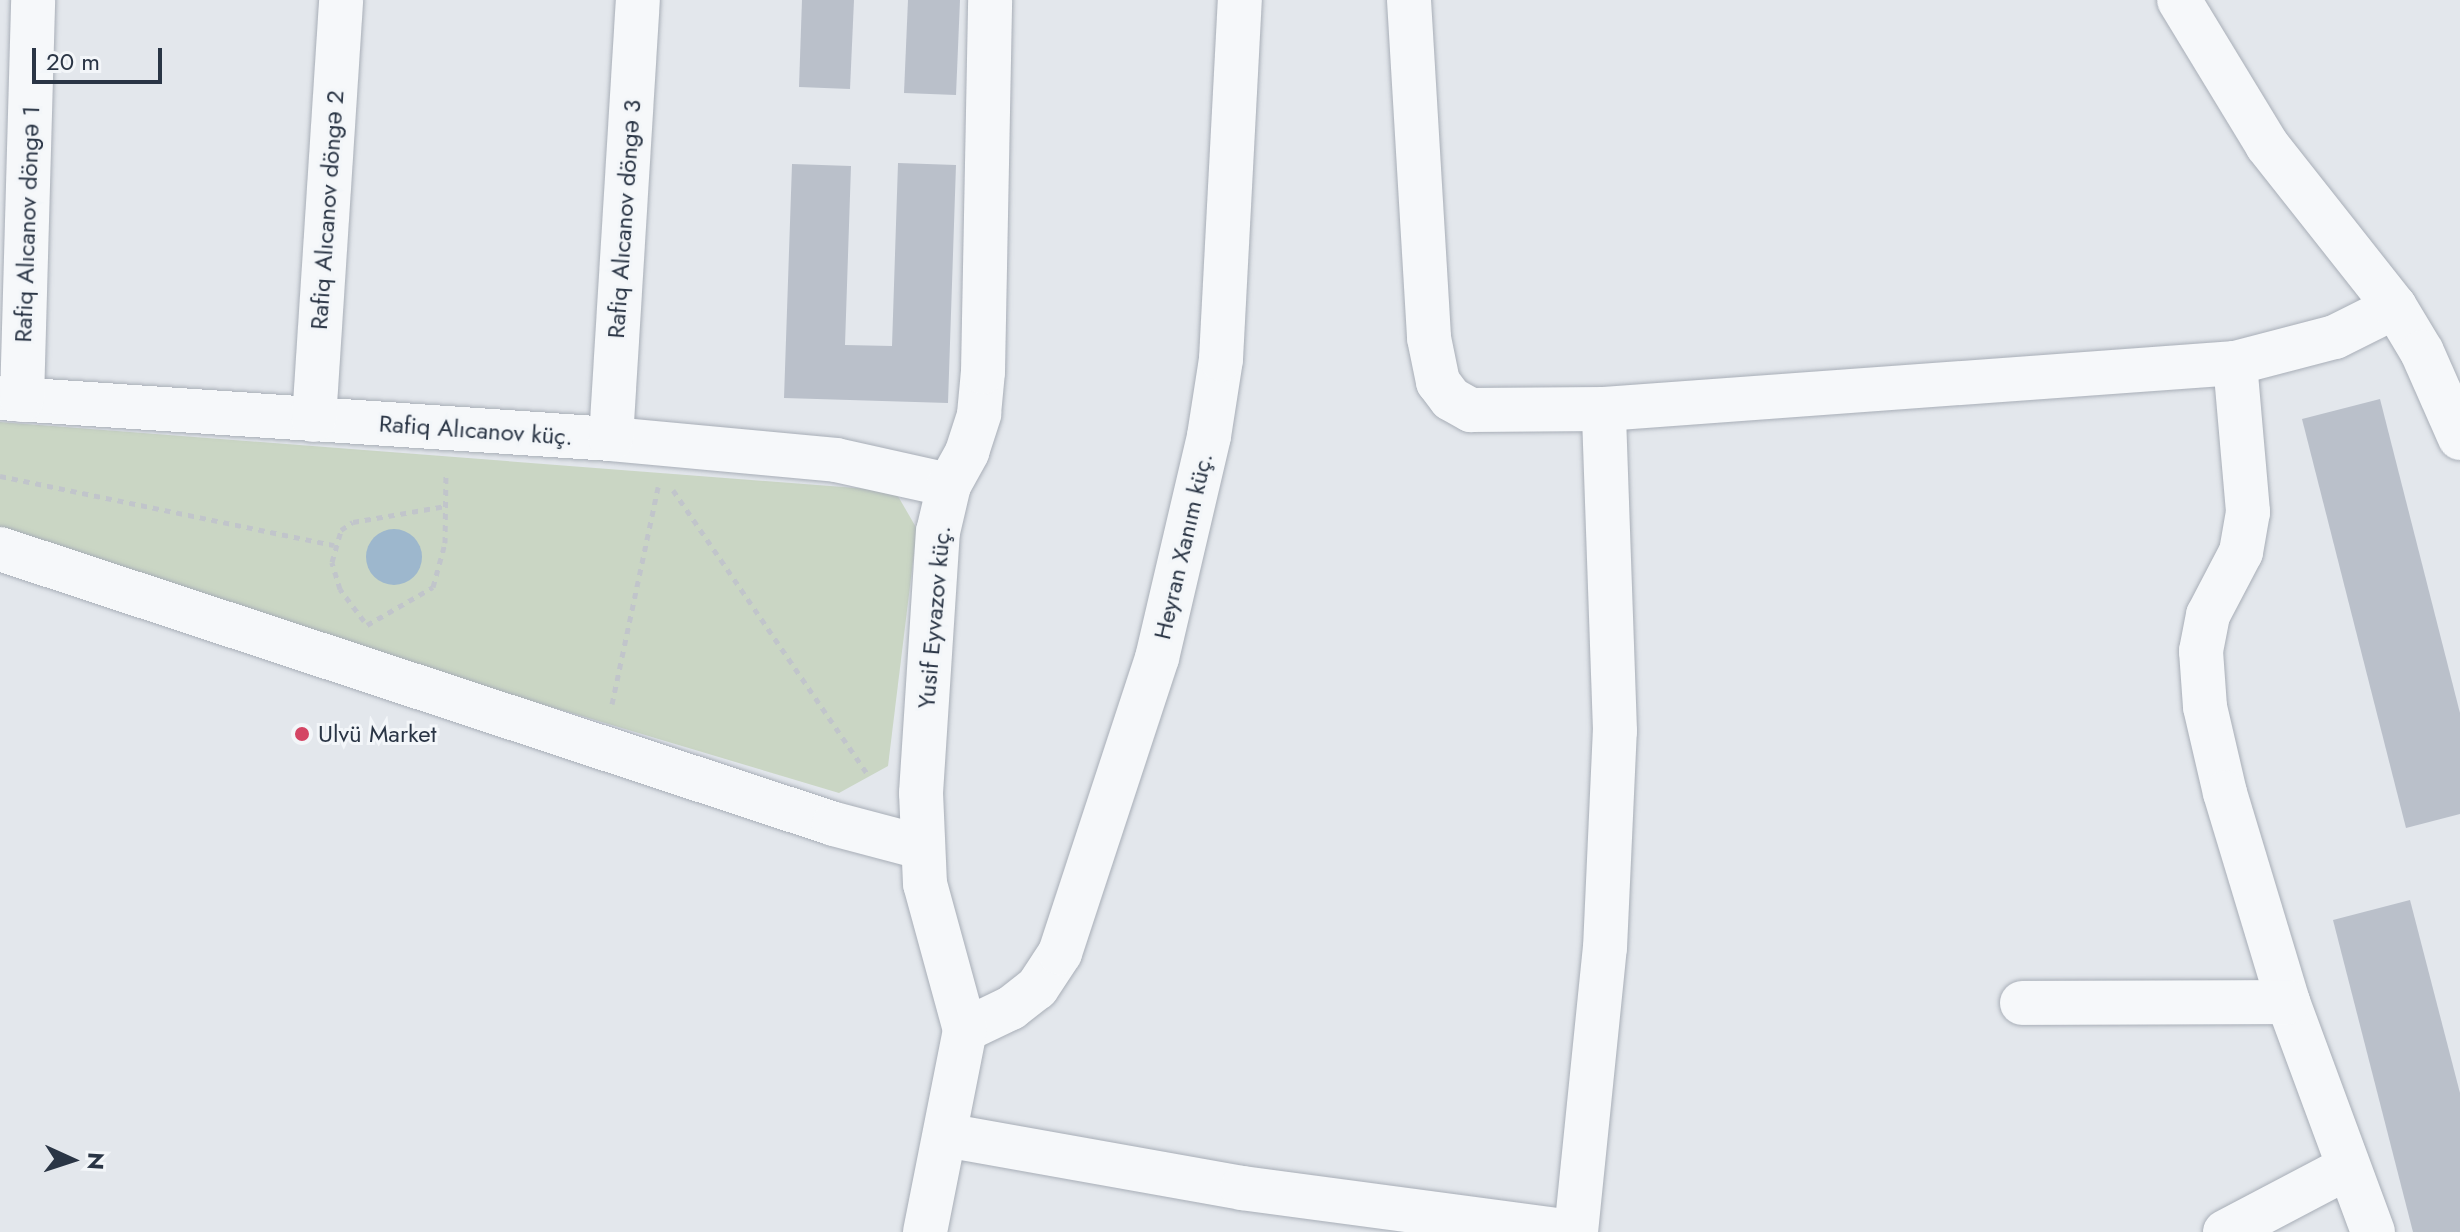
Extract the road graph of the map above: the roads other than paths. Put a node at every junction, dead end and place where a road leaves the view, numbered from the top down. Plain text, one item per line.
1 (33, 0) edge
2 (341, 0) edge
3 (638, 0) edge
4 (990, 0) edge
5 (1240, 0) edge
6 (1409, 0) edge
7 (2179, 0) edge
8 (2395, 307) junction
9 (2235, 363) junction
10 (11, 399) edge
11 (1604, 409) junction
12 (314, 420) junction
13 (2460, 438) edge
14 (611, 439) junction
15 (949, 485) junction
16 (0, 549) edge
17 (921, 847) junction
18 (2288, 1002) junction
19 (2022, 1003) dead end
20 (965, 1030) junction
21 (945, 1135) junction
22 (2347, 1168) junction
23 (1476, 1226) edge
24 (925, 1232) edge
25 (1574, 1232) edge
26 (2225, 1232) edge
27 (2373, 1232) edge

1 - 10 street, Rafiq Alıcanov döngə 1
2 - 12 street, Rafiq Alıcanov döngə 2
3 - 14 street, Rafiq Alıcanov döngə 3
4 - 15 street, Yusif Eyvazov küç.
5 - 20 street, Heyran Xanım küç.
6 - 11 street
7 - 8 street
8 - 9 street
8 - 13 street
9 - 11 street
9 - 18 street
10 - 12 street, Rafiq Alıcanov küç.
11 - 25 street
12 - 14 street, Rafiq Alıcanov küç.
14 - 15 street, Rafiq Alıcanov küç.
15 - 17 street, Yusif Eyvazov küç.
16 - 17 street
17 - 20 street, Yusif Eyvazov küç.
18 - 19 street
18 - 22 street
20 - 21 street, Yusif Eyvazov küç.
21 - 23 street
21 - 24 street, Yusif Eyvazov küç.
22 - 26 street
22 - 27 street
23 - 25 street

